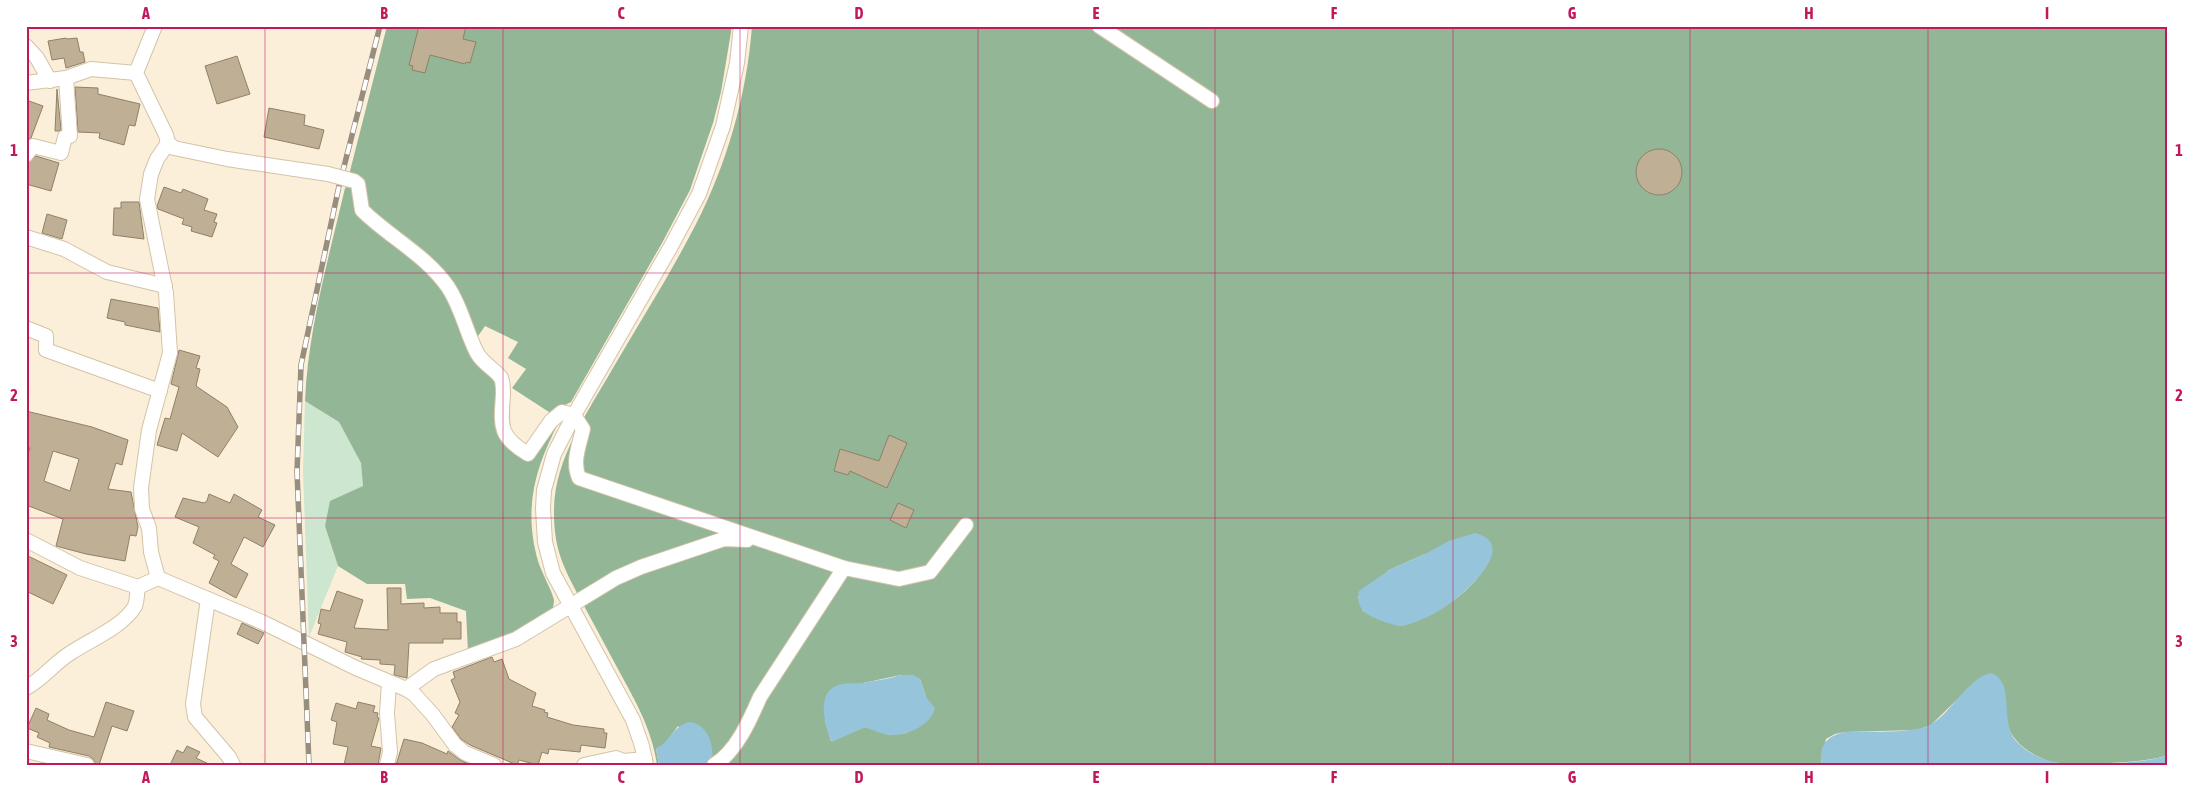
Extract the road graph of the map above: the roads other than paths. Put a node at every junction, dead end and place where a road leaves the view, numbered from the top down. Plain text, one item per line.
1 (155, 26) edge
2 (741, 26) edge
3 (1099, 26) edge
4 (26, 46) edge
5 (136, 73) junction
6 (66, 78) junction
7 (50, 81) junction
8 (26, 83) edge
9 (1212, 101) dead end
10 (168, 143) junction
11 (26, 155) edge
12 (26, 237) edge
13 (165, 286) junction
14 (26, 328) edge
15 (160, 392) junction
16 (574, 414) junction
17 (966, 525) dead end
18 (26, 540) edge
19 (761, 540) junction
20 (844, 568) junction
21 (158, 578) junction
22 (138, 587) junction
23 (208, 599) junction
24 (572, 606) junction
25 (389, 683) junction
26 (26, 688) edge
27 (406, 689) junction
28 (26, 751) edge
29 (646, 762) edge
30 (87, 765) edge
31 (233, 765) edge
32 (387, 765) edge
33 (494, 765) edge
34 (584, 765) edge
35 (714, 765) edge

1 - 5 street
2 - 16 street
3 - 9 street
4 - 7 street
5 - 6 street
5 - 10 street
6 - 7 street
6 - 11 street
7 - 8 street
10 - 13 street
10 - 16 street, bridge
12 - 13 street
13 - 15 street
14 - 15 street
15 - 21 street
16 - 19 street
16 - 24 street
17 - 20 street
18 - 22 street
19 - 20 street
19 - 24 street
20 - 35 street
21 - 22 street
21 - 23 street
22 - 26 street
23 - 25 street
23 - 31 street
24 - 27 street
24 - 29 street
25 - 27 street
25 - 32 street
27 - 33 street
28 - 30 street
29 - 34 street

